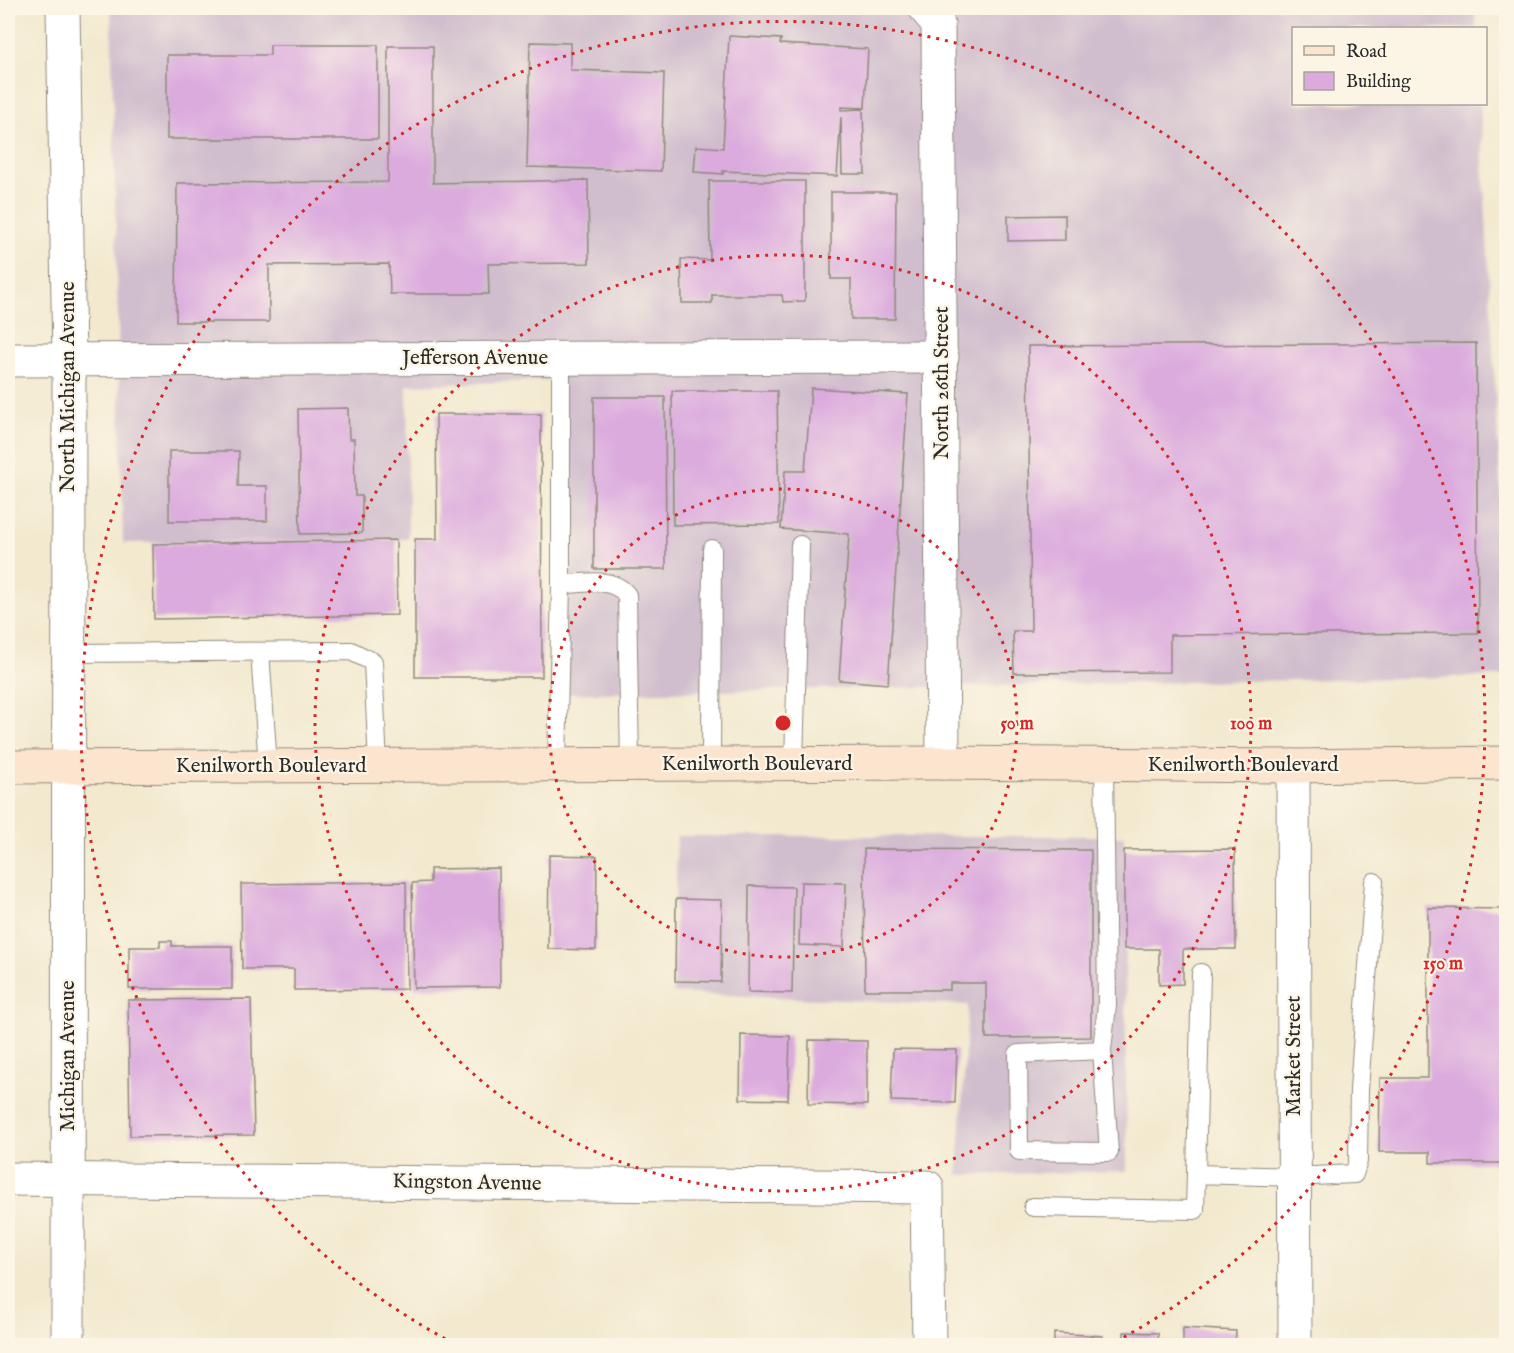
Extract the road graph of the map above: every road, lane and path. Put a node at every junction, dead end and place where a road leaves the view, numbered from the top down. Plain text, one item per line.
1 (63, 8) edge
2 (925, 8) edge
3 (942, 357) junction
4 (561, 358) junction
5 (8, 360) edge
6 (69, 360) junction
7 (800, 545) dead end
8 (712, 549) dead end
9 (561, 585) junction
10 (260, 652) junction
11 (69, 654) junction
12 (794, 763) junction
13 (943, 763) junction
14 (1506, 763) edge
15 (630, 764) junction
16 (711, 764) junction
17 (1104, 764) junction
18 (378, 765) junction
19 (557, 765) junction
20 (268, 766) junction
21 (1293, 766) junction
22 (8, 767) edge
23 (69, 767) junction
24 (1374, 882) dead end
25 (1201, 973) dead end
26 (1102, 1050) junction
27 (1196, 1174) junction
28 (1294, 1177) junction
29 (8, 1179) edge
30 (68, 1179) junction
31 (1033, 1207) dead end
32 (68, 1346) edge
33 (929, 1346) edge
34 (1295, 1346) edge

1 - 6 street, North Michigan Avenue
2 - 3 street, North 26th Street
3 - 4 street, Jefferson Avenue
3 - 13 street, North 26th Street
4 - 6 street, Jefferson Avenue
4 - 9 lane
5 - 6 street, Jefferson Avenue
6 - 11 street, North Michigan Avenue
7 - 12 lane
8 - 16 lane
9 - 15 lane
9 - 19 lane
10 - 11 lane
10 - 18 lane
10 - 20 lane
11 - 23 street, North Michigan Avenue
12 - 13 main road, Kenilworth Boulevard
12 - 16 main road, Kenilworth Boulevard
13 - 17 main road, Kenilworth Boulevard
14 - 21 main road, Kenilworth Boulevard
15 - 16 main road, Kenilworth Boulevard
15 - 19 main road, Kenilworth Boulevard
17 - 21 main road, Kenilworth Boulevard
17 - 26 lane
18 - 19 main road, Kenilworth Boulevard
18 - 20 main road, Kenilworth Boulevard
20 - 23 main road, Kenilworth Boulevard
21 - 28 street, Market Street
22 - 23 main road, Kenilworth Boulevard
23 - 30 street, Michigan Avenue
24 - 28 lane
25 - 27 lane
26 - 26 lane
27 - 28 lane
27 - 31 lane
28 - 34 street, Market Street
29 - 30 street, Kingston Avenue
30 - 32 street, Michigan Avenue
30 - 33 street, Kingston Avenue

